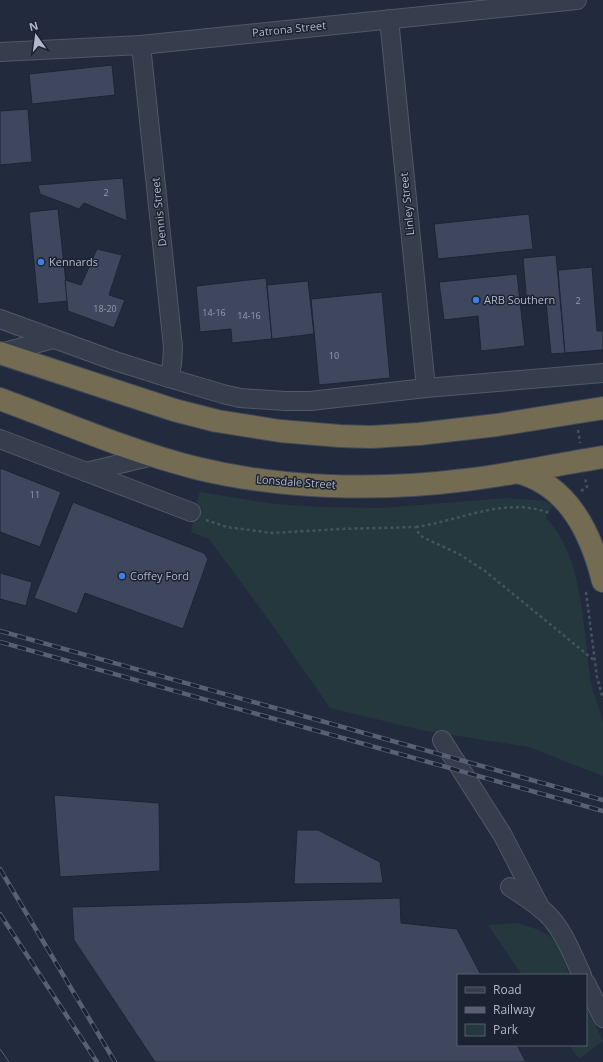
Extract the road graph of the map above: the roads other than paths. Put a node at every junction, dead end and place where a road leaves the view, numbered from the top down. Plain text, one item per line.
1 (577, 0) edge
2 (389, 19) junction
3 (142, 45) junction
4 (0, 52) edge
5 (0, 319) edge
6 (54, 339) junction
7 (0, 353) edge
8 (603, 372) edge
9 (169, 378) junction
10 (426, 388) junction
11 (0, 399) edge
12 (603, 408) edge
13 (0, 439) edge
14 (153, 456) junction
15 (603, 457) edge
16 (516, 471) junction
17 (86, 472) junction
18 (191, 512) dead end
19 (603, 581) edge
20 (442, 740) dead end
21 (510, 888) dead end
22 (541, 909) junction
23 (582, 974) edge
24 (587, 985) edge
25 (603, 1018) edge

1 - 2 street, Patrona Street
2 - 3 street, Patrona Street
2 - 10 street, Linley Street
3 - 4 street, Patrona Street
3 - 9 street, Dennis Street
5 - 6 street
6 - 7 street
6 - 9 street
7 - 12 highway
8 - 10 street
9 - 10 street
11 - 14 highway, Lonsdale Street
13 - 17 street
14 - 16 highway, Lonsdale Street
14 - 17 street
15 - 16 highway, Lonsdale Street
16 - 19 highway
17 - 18 street
20 - 22 street
21 - 22 street
22 - 23 street
24 - 25 street

